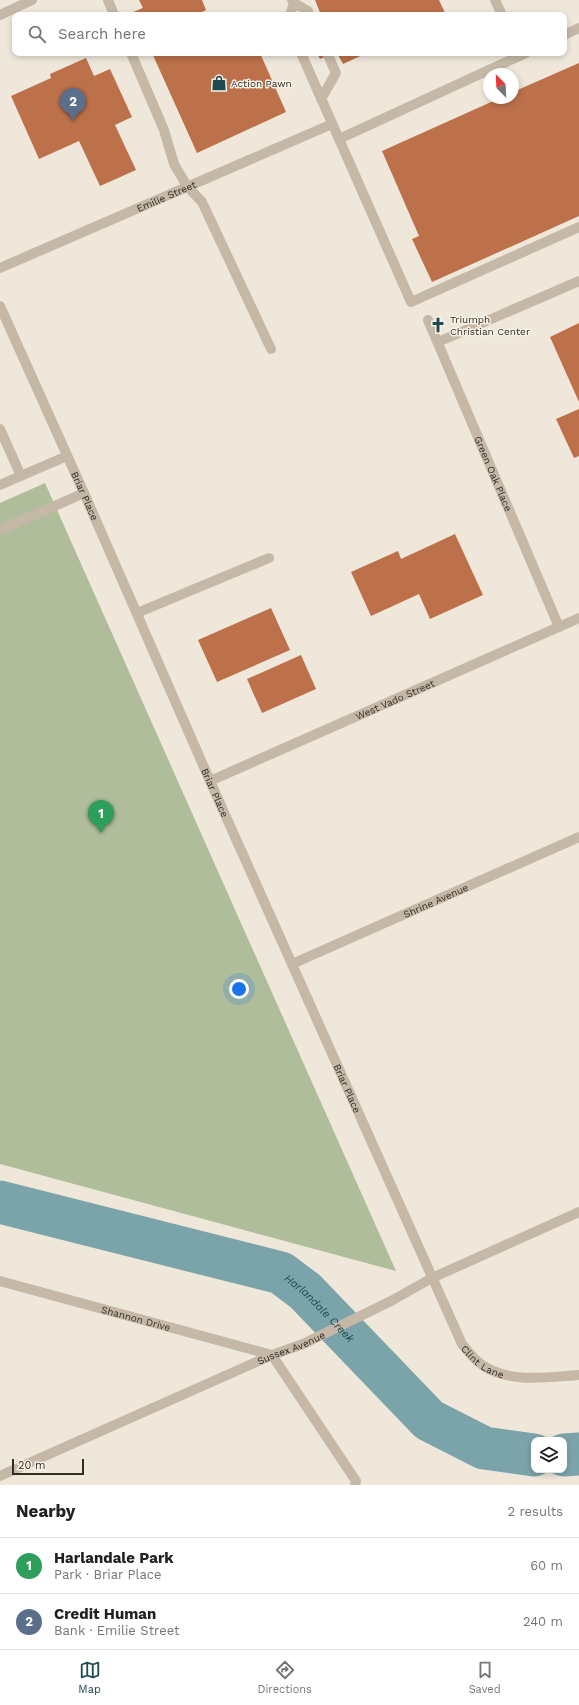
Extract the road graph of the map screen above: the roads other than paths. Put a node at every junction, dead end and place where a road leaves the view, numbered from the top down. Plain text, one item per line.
1 (32, 0) edge
2 (108, 0) edge
3 (495, 0) edge
4 (293, 2) edge
5 (113, 12) edge
6 (291, 12) edge
7 (308, 12) edge
8 (501, 12) edge
9 (0, 15) edge
10 (579, 28) edge
11 (567, 34) edge
12 (132, 56) edge
13 (302, 56) edge
14 (328, 56) dead end
15 (518, 56) edge
16 (321, 99) junction
17 (332, 124) junction
18 (339, 139) junction
19 (187, 186) junction
20 (579, 227) edge
21 (0, 268) edge
22 (579, 281) edge
23 (0, 306) edge
24 (428, 320) dead end
25 (438, 342) junction
26 (271, 349) dead end
27 (0, 429) edge
28 (66, 456) junction
29 (21, 476) junction
30 (0, 486) edge
31 (84, 493) junction
32 (0, 530) edge
33 (269, 558) dead end
34 (137, 613) junction
35 (579, 618) edge
36 (559, 627) junction
37 (210, 781) junction
38 (579, 837) edge
39 (292, 964) junction
40 (579, 1212) edge
41 (432, 1278) junction
42 (0, 1281) edge
43 (272, 1355) junction
44 (579, 1375) edge
45 (0, 1476) edge
46 (355, 1485) edge

1 - 9 street
2 - 5 street
3 - 8 street
4 - 6 street
4 - 7 street
10 - 11 street
12 - 19 street
13 - 16 street
14 - 16 street
15 - 18 street
16 - 17 street
17 - 18 street
17 - 19 street, Emilie Street
18 - 20 street
19 - 21 street, Emilie Street
19 - 26 street
22 - 25 street
23 - 28 street, Briar Place
24 - 25 street, Green Oak Place
25 - 36 street, Green Oak Place
27 - 29 street
28 - 29 street
28 - 31 street, Briar Place
29 - 30 street
31 - 32 street
31 - 34 street, Briar Place
33 - 34 street
34 - 37 street, Briar Place
35 - 36 street, West Vado Street
36 - 37 street, West Vado Street
37 - 39 street, Briar Place
38 - 39 street, Shrine Avenue
39 - 41 street, Briar Place
40 - 41 street, Sussex Avenue
41 - 43 street, Sussex Avenue
41 - 44 street, Clint Lane
42 - 43 street, Shannon Drive
43 - 45 street, Sussex Avenue
43 - 46 street

